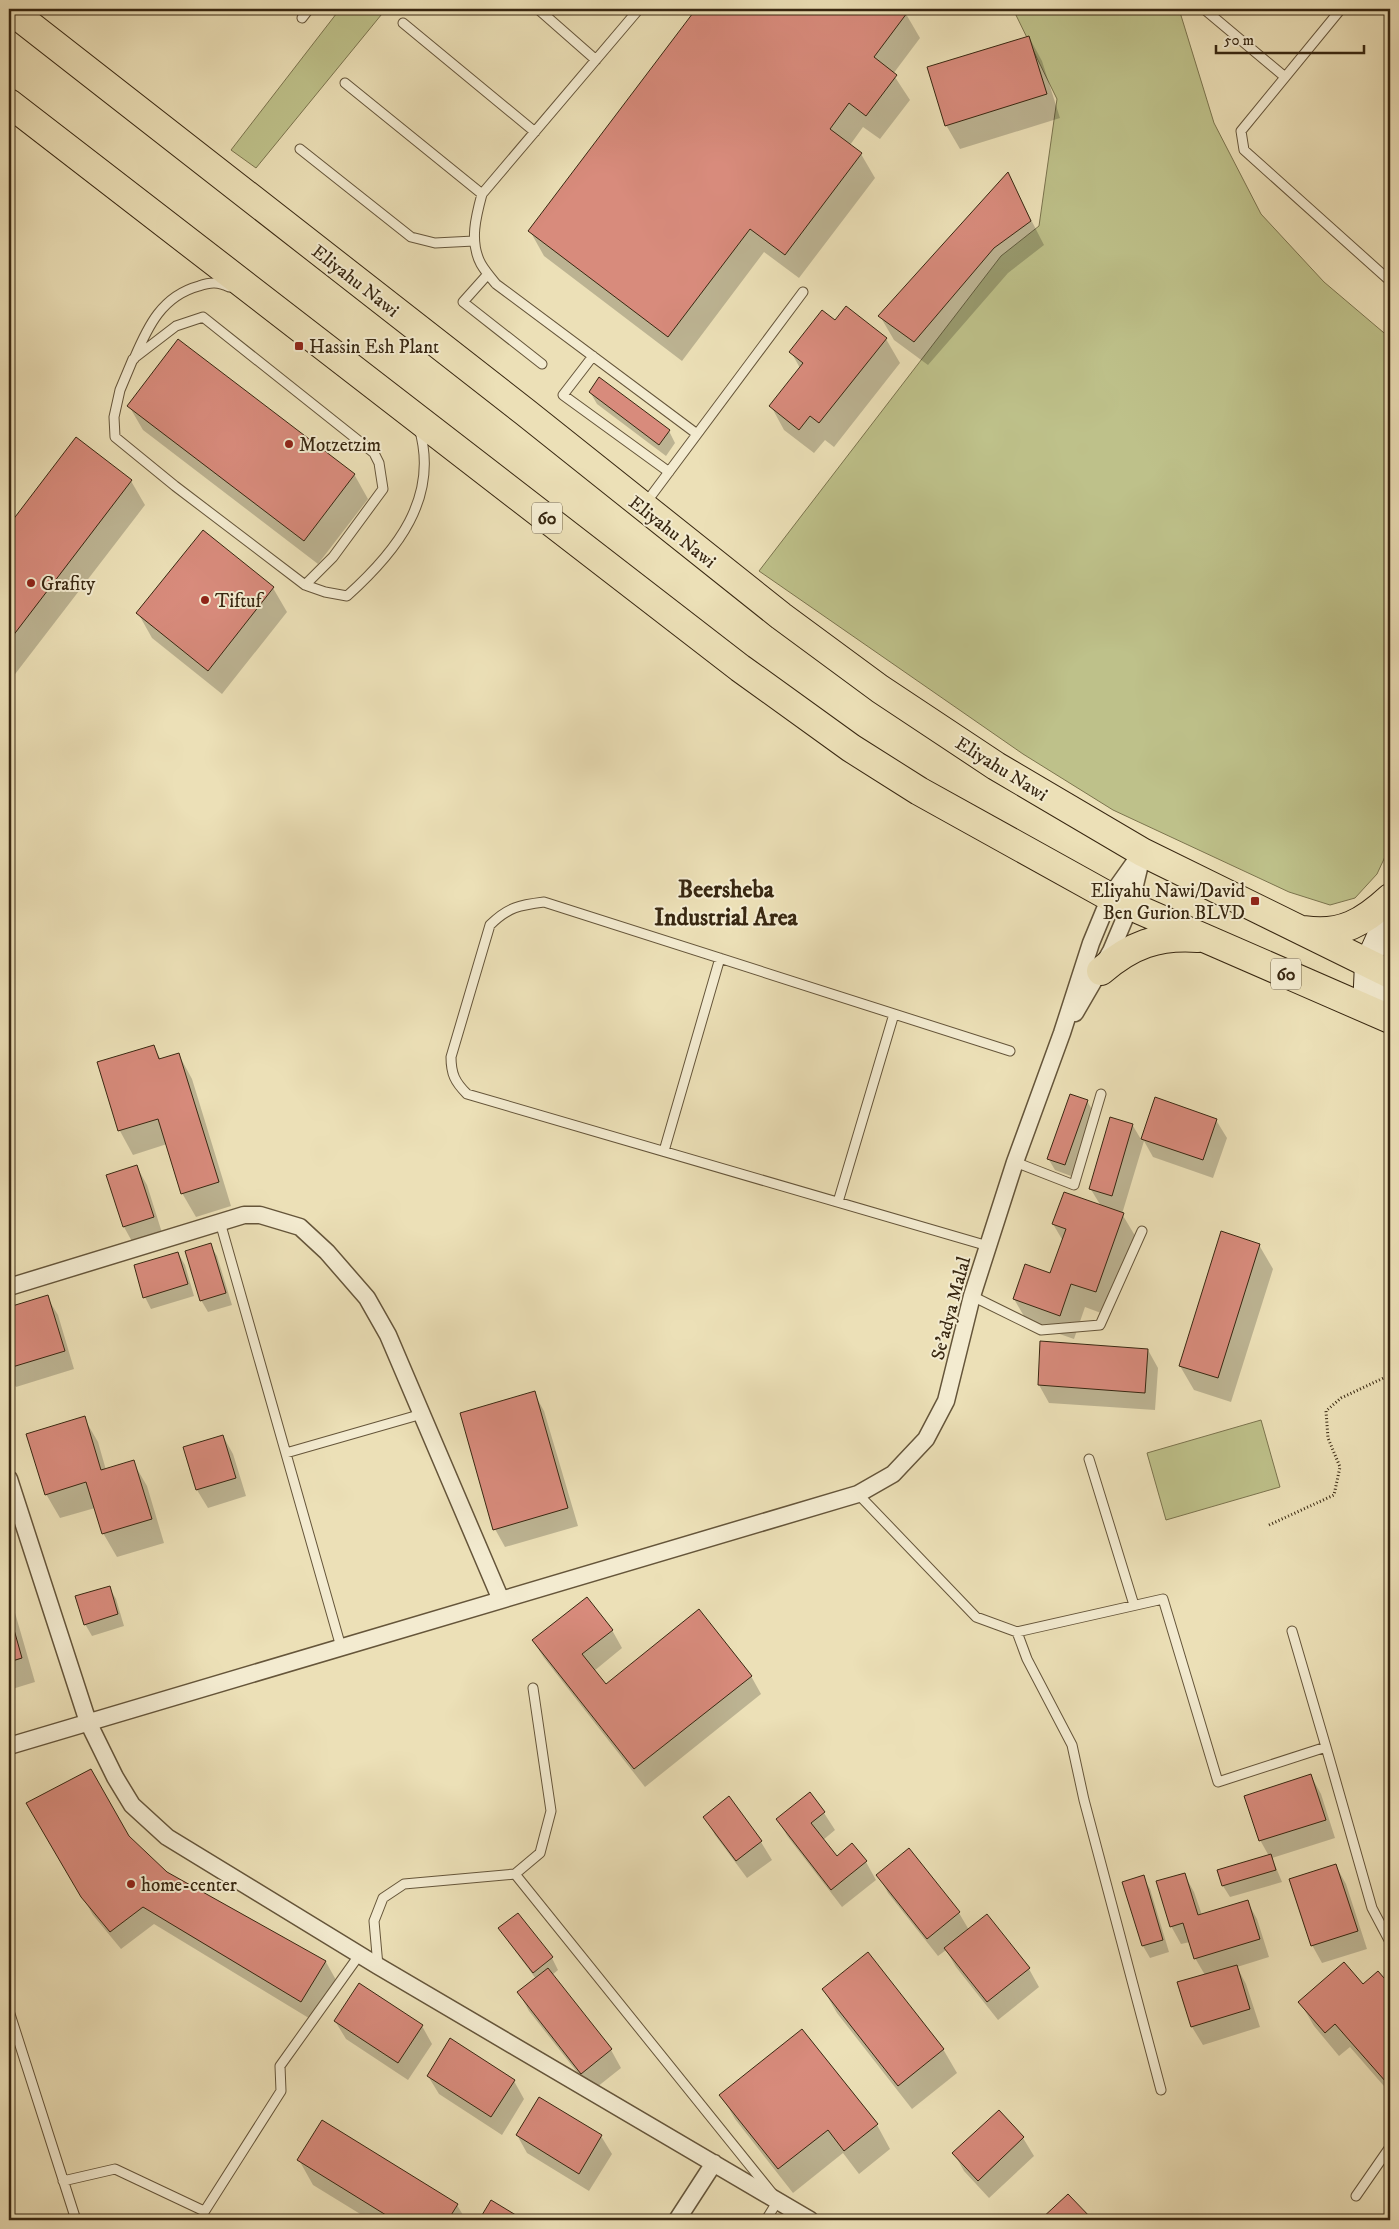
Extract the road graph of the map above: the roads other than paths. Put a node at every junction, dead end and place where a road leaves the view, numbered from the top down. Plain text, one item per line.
1 (9, 9) edge
2 (308, 9) edge
3 (538, 9) edge
4 (639, 9) edge
5 (1204, 9) edge
6 (1341, 9) edge
7 (302, 18) dead end
8 (402, 23) dead end
9 (596, 60) junction
10 (1285, 77) junction
11 (345, 83) dead end
12 (9, 103) edge
13 (535, 132) junction
14 (300, 149) dead end
15 (482, 194) junction
16 (474, 241) junction
17 (488, 274) junction
18 (1390, 281) edge
19 (803, 292) dead end
20 (299, 327) junction
21 (594, 356) junction
22 (134, 359) junction
23 (542, 364) dead end
24 (415, 416) junction
25 (697, 434) junction
26 (669, 472) junction
27 (643, 507) junction
28 (305, 585) junction
29 (1142, 852) junction
30 (1390, 898) edge
31 (1120, 902) junction
32 (1390, 912) edge
33 (1301, 930) junction
34 (1207, 938) junction
35 (720, 958) junction
36 (1379, 968) edge
37 (1101, 971) junction
38 (1390, 985) edge
39 (1366, 1009) junction
40 (894, 1014) junction
41 (1390, 1019) edge
42 (1062, 1033) junction
43 (1010, 1051) dead end
44 (1101, 1094) dead end
45 (664, 1152) junction
46 (1015, 1162) junction
47 (838, 1202) junction
48 (220, 1222) junction
49 (1142, 1231) dead end
50 (988, 1246) junction
51 (9, 1287) edge
52 (972, 1296) junction
53 (422, 1414) junction
54 (286, 1453) junction
55 (1089, 1459) dead end
56 (9, 1479) edge
57 (858, 1494) junction
58 (501, 1600) junction
59 (1134, 1605) junction
60 (1292, 1631) dead end
61 (1017, 1632) junction
62 (341, 1647) junction
63 (533, 1688) dead end
64 (88, 1722) junction
65 (9, 1746) edge
66 (1326, 1747) junction
67 (515, 1874) junction
68 (1390, 1942) edge
69 (360, 1954) junction
70 (378, 1966) junction
71 (9, 2011) edge
72 (1161, 2090) dead end
73 (1390, 2147) edge
74 (714, 2163) junction
75 (63, 2181) junction
76 (1356, 2196) dead end
77 (780, 2205) junction
78 (204, 2211) junction
79 (76, 2220) edge
80 (199, 2220) edge
81 (677, 2220) edge
82 (766, 2220) edge
83 (810, 2220) edge

1 - 27 highway, Eliyahu Nawi / 60
2 - 7 lane
3 - 9 lane
4 - 9 lane
5 - 10 lane
6 - 10 lane
8 - 13 lane
9 - 13 lane
10 - 18 lane
11 - 15 lane
12 - 20 highway, 60
13 - 15 lane
14 - 16 lane
15 - 16 lane
16 - 17 lane
17 - 21 lane
17 - 23 lane
19 - 25 lane
20 - 22 lane
20 - 24 highway, 60
21 - 25 lane
21 - 26 lane
22 - 28 lane
22 - 28 lane
24 - 28 lane
24 - 31 highway, 60
25 - 26 lane
26 - 27 lane
27 - 29 highway, Eliyahu Nawi / 60
29 - 31 street, Se'adya Malal
29 - 33 highway, Eliyahu Nawi / 60
30 - 33 highway
31 - 34 highway, 60
31 - 37 street, Se'adya Malal
31 - 42 street, Se'adya Malal
32 - 36 main road
33 - 36 highway, Eliyahu Nawi / 60
34 - 37 highway
34 - 39 highway, 60
35 - 40 lane
35 - 45 lane
35 - 45 lane
36 - 39 main road
37 - 42 street, Se'adya Malal
38 - 39 main road
39 - 41 highway, 60
40 - 43 lane
40 - 47 lane
42 - 46 street, Se'adya Malal
44 - 46 lane
45 - 47 lane
46 - 50 street, Se'adya Malal
47 - 50 lane
48 - 51 street
48 - 53 street
48 - 54 lane
49 - 52 lane
50 - 52 street, Se'adya Malal
52 - 57 street, Se'adya Malal
53 - 54 lane
53 - 58 street
54 - 62 lane
55 - 59 lane
56 - 64 street
57 - 58 street, Se'adya Malal
57 - 61 lane
58 - 62 street, Se'adya Malal
59 - 61 lane
59 - 66 lane
60 - 66 lane
61 - 72 lane
62 - 64 street, Se'adya Malal
63 - 67 lane
64 - 65 street, Se'adya Malal
64 - 69 street
66 - 68 lane
67 - 70 lane
67 - 77 lane
69 - 70 street
69 - 78 lane
70 - 74 street
71 - 75 lane
73 - 76 lane
74 - 77 street
74 - 81 street
75 - 78 lane
75 - 79 lane
77 - 82 lane
77 - 83 street
78 - 80 lane

